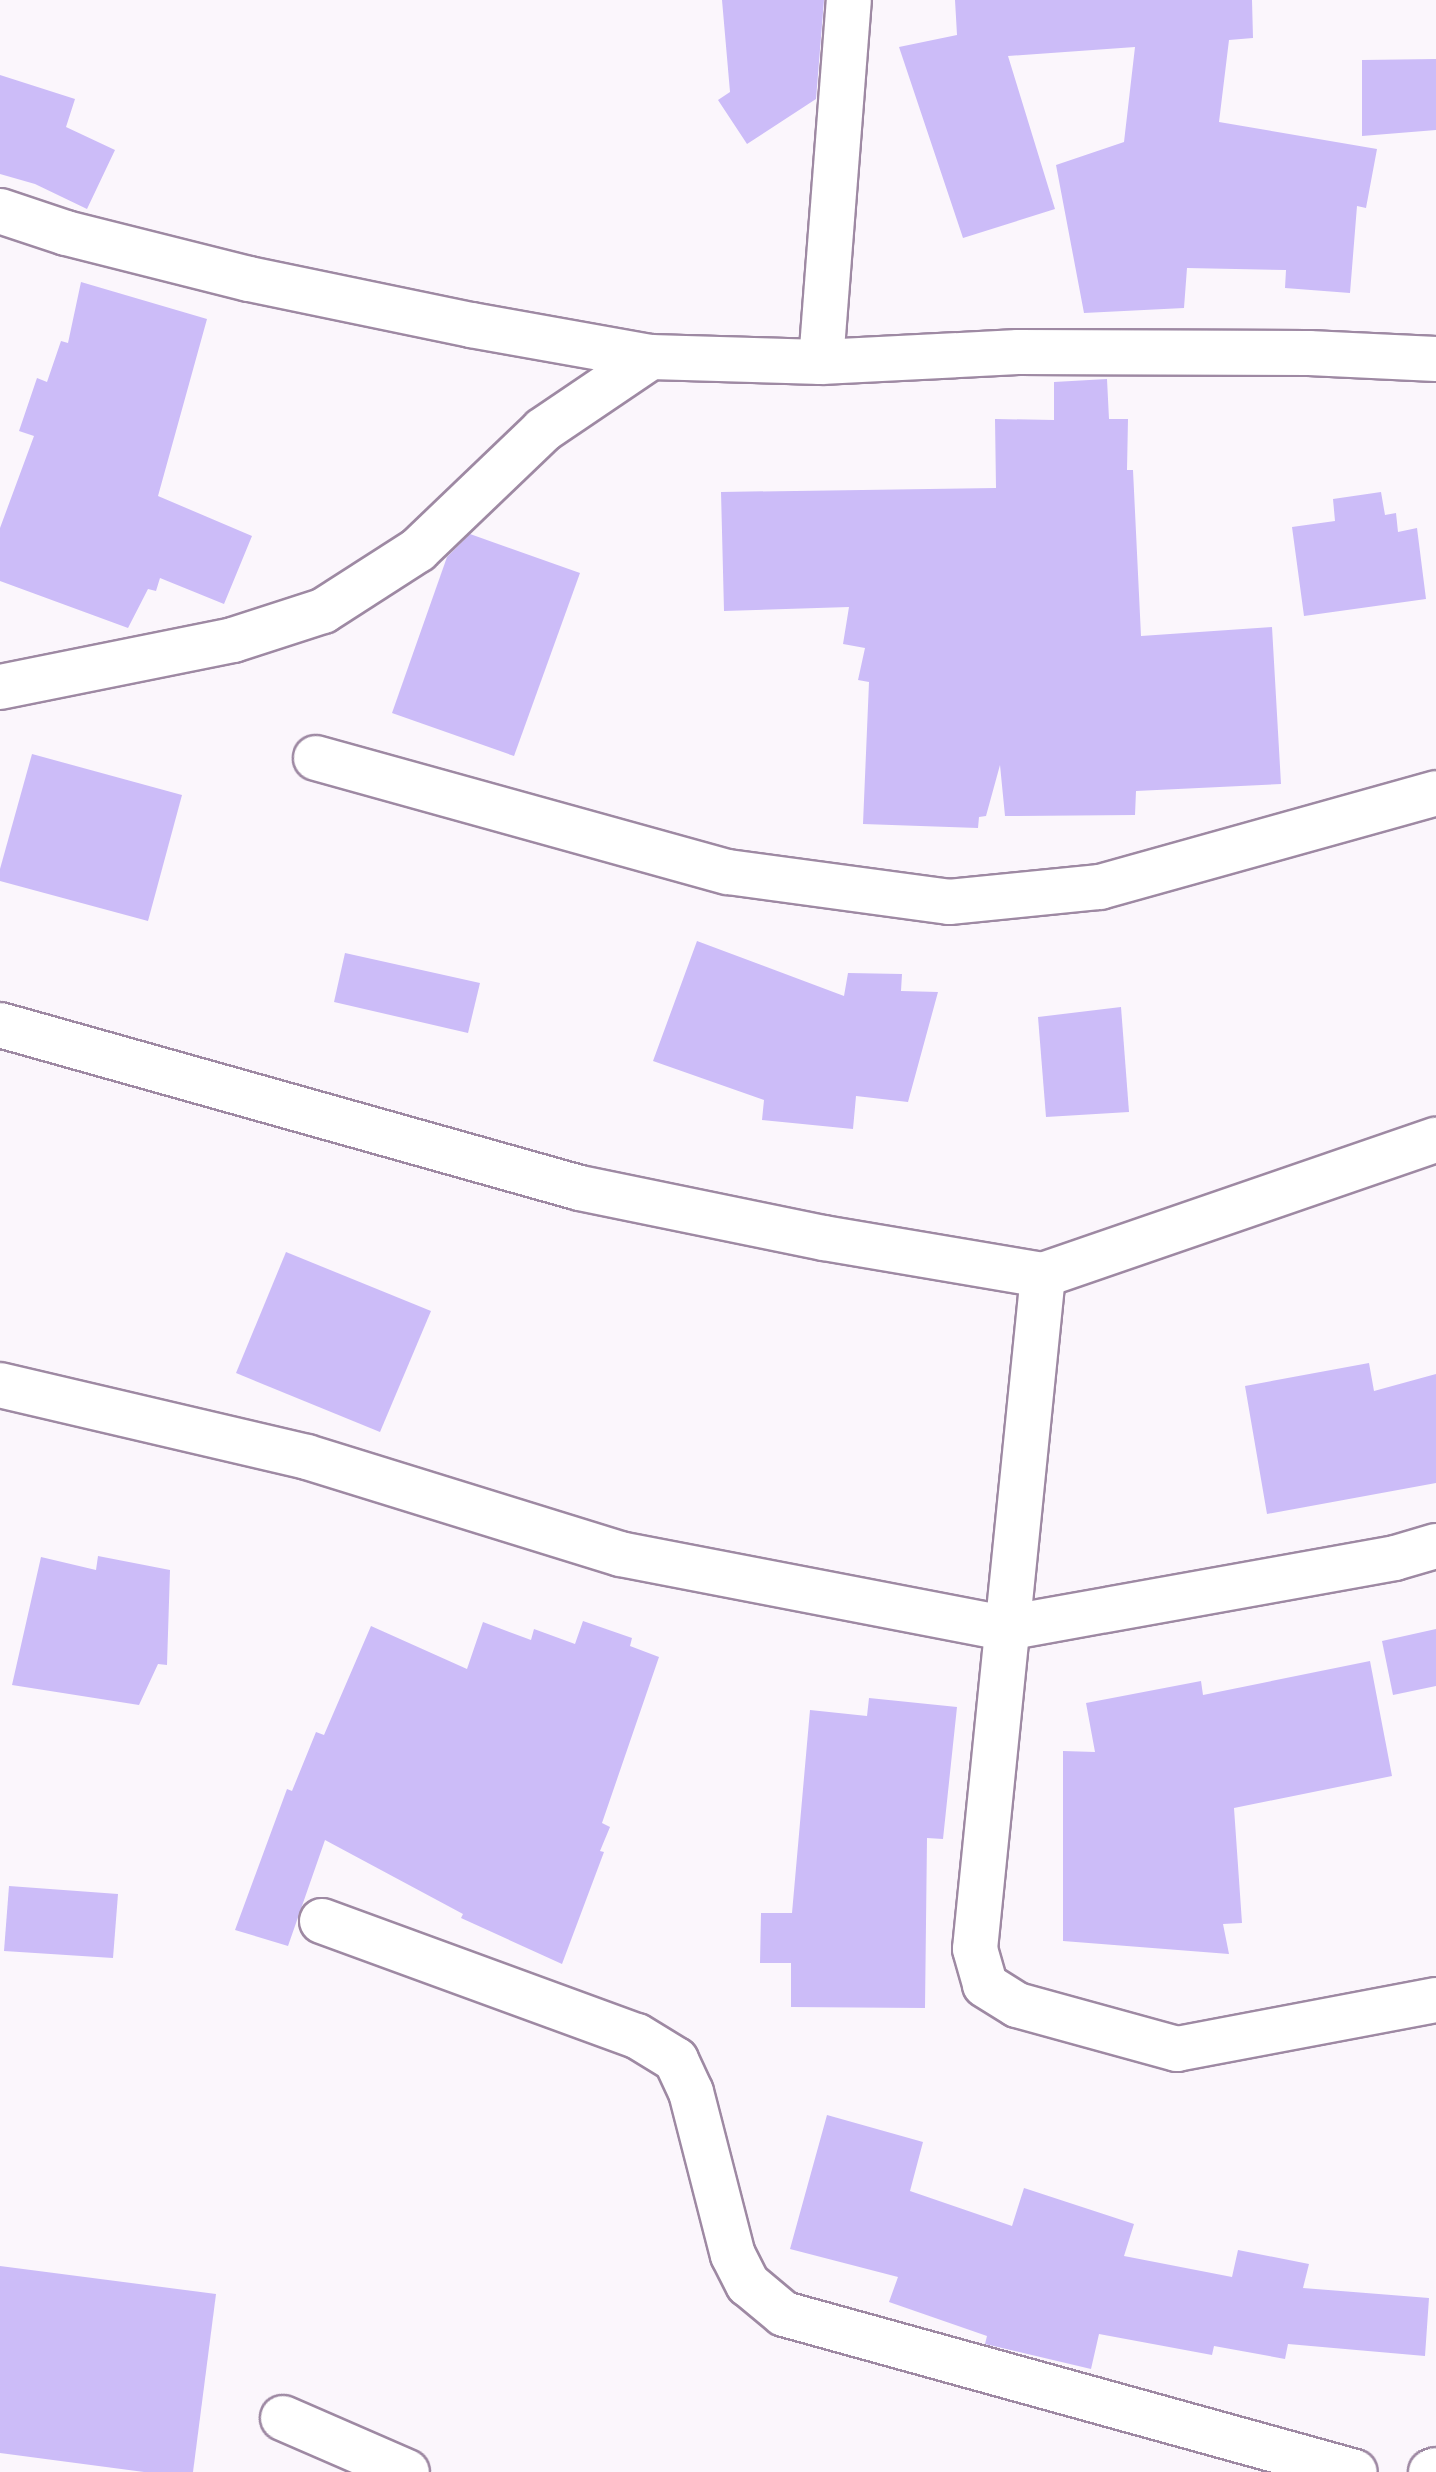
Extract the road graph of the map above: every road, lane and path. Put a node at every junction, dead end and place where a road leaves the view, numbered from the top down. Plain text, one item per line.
1 (849, 0) edge
2 (0, 211) edge
3 (651, 357) junction
4 (1436, 359) edge
5 (821, 362) junction
6 (0, 687) edge
7 (316, 758) dead end
8 (1436, 793) edge
9 (0, 1025) edge
10 (1436, 1140) edge
11 (1043, 1275) junction
12 (0, 1385) edge
13 (1436, 1546) edge
14 (1006, 1628) junction
15 (322, 1921) dead end
16 (1436, 2000) edge
17 (283, 2418) dead end
18 (407, 2472) edge
19 (1355, 2472) edge

1 - 5 street
2 - 3 street
3 - 5 street
3 - 6 street
4 - 5 street
7 - 8 street
9 - 11 street
10 - 11 street
11 - 14 street
12 - 14 street
13 - 14 street
14 - 16 street
15 - 19 street
17 - 18 street

